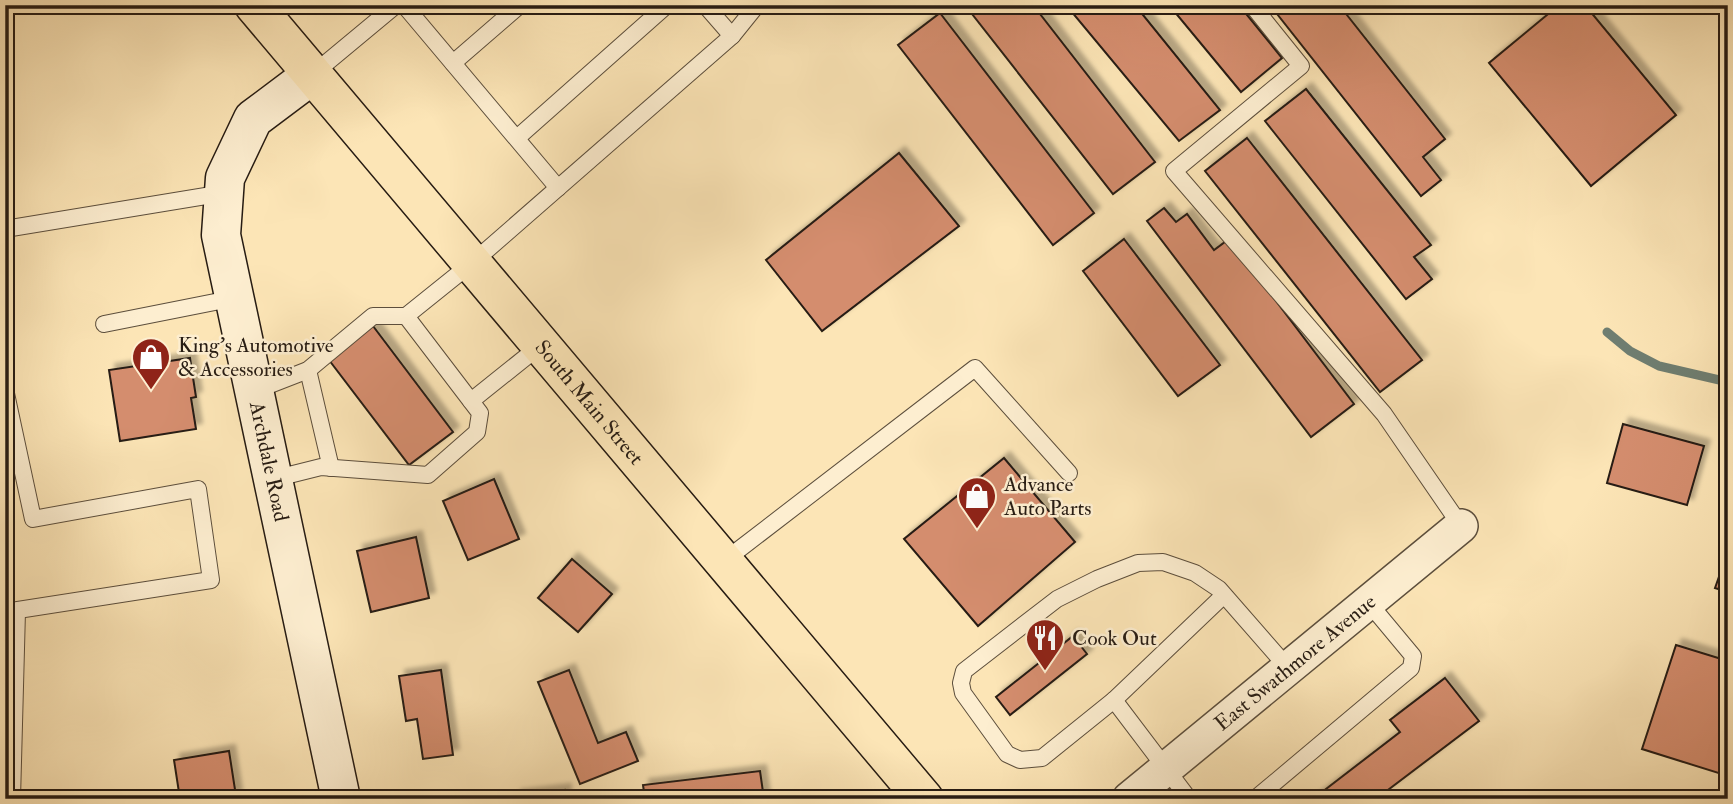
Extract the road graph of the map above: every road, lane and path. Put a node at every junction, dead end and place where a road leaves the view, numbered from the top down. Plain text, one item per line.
1 (396, 5) edge
2 (404, 5) edge
3 (520, 5) edge
4 (667, 5) edge
5 (705, 5) edge
6 (757, 5) edge
7 (1252, 5) edge
8 (258, 7) edge
9 (732, 36) junction
10 (453, 63) junction
11 (313, 74) junction
12 (517, 138) junction
13 (558, 188) junction
14 (224, 193) junction
15 (5, 229) edge
16 (472, 263) junction
17 (235, 298) junction
18 (406, 316) junction
19 (104, 324) dead end
20 (541, 345) junction
21 (308, 370) junction
22 (5, 389) edge
23 (254, 391) junction
24 (471, 401) junction
25 (331, 467) junction
26 (1069, 473) dead end
27 (273, 479) junction
28 (1461, 526) joint
29 (723, 561) junction
30 (1224, 596) junction
31 (1368, 602) junction
32 (11, 611) edge
33 (1288, 668) junction
34 (1114, 700) junction
35 (1166, 768) junction
36 (12, 799) edge
37 (341, 799) edge
38 (924, 799) edge
39 (1129, 799) edge
40 (1189, 799) edge
41 (1255, 799) edge

1 - 11 lane
2 - 10 lane
3 - 10 lane
4 - 12 lane
5 - 9 lane
6 - 9 lane
7 - 28 lane
8 - 11 main road, South Main Street
9 - 13 lane
10 - 12 lane
11 - 14 main road, Archdale Road
11 - 16 main road, South Main Street
12 - 13 lane
13 - 16 lane
14 - 15 lane
14 - 17 main road, Archdale Road
16 - 18 lane
16 - 20 main road, South Main Street
17 - 19 lane
17 - 23 main road, Archdale Road
18 - 21 lane
18 - 24 lane
20 - 24 lane
20 - 29 main road, South Main Street
21 - 23 lane
21 - 25 lane
22 - 32 lane
23 - 27 main road, Archdale Road
24 - 25 lane
25 - 27 lane
26 - 29 lane
27 - 37 main road, Archdale Road
28 - 31 street, East Swathmore Avenue
29 - 38 main road, South Main Street
30 - 33 lane
30 - 34 lane
30 - 34 lane
31 - 33 street, East Swathmore Avenue
31 - 41 lane
32 - 36 lane
33 - 35 street, East Swathmore Avenue
34 - 35 lane
35 - 39 street, East Swathmore Avenue
35 - 40 lane

